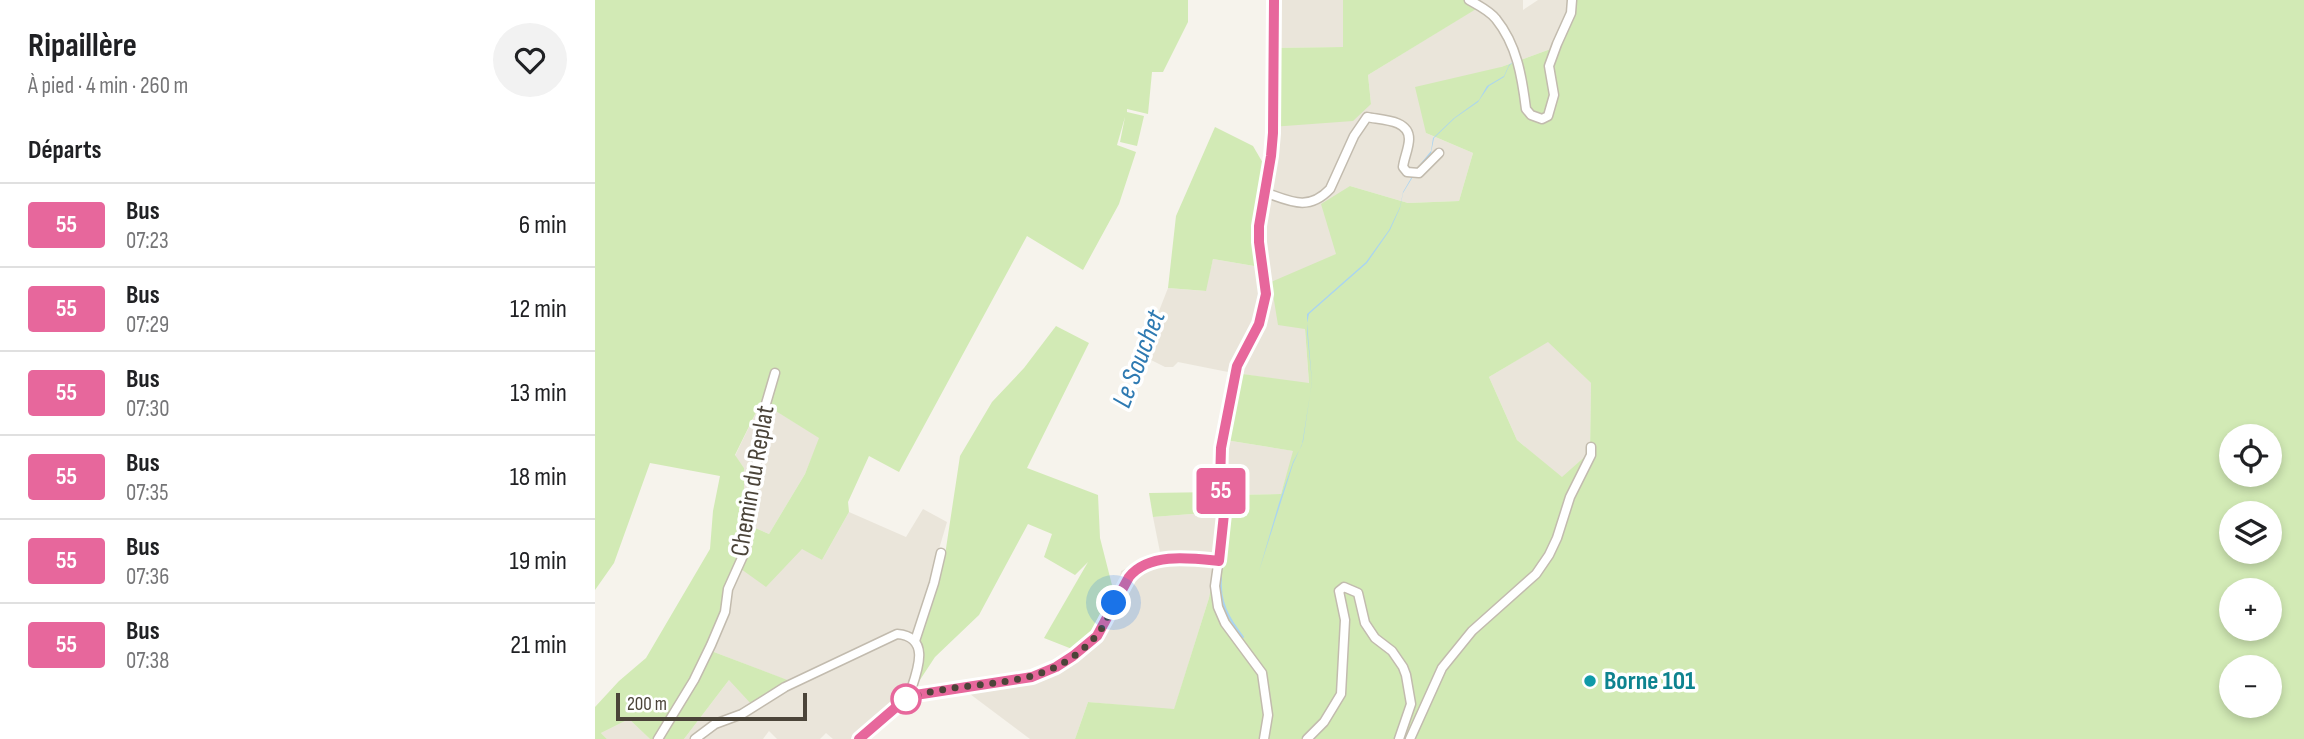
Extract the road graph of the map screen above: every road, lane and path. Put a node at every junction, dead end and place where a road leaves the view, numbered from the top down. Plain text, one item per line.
1 (1274, 0) edge
2 (1469, 0) edge
3 (1573, 0) edge
4 (1439, 153) dead end
5 (1264, 192) junction
6 (775, 373) dead end
7 (1591, 447) dead end
8 (941, 553) dead end
9 (1219, 561) junction
10 (915, 641) junction
11 (909, 696) junction
12 (658, 739) edge
13 (695, 739) edge
14 (860, 739) edge
15 (1263, 739) edge
16 (1307, 739) edge
17 (1399, 739) edge
18 (1410, 739) edge

1 - 5 street
2 - 3 street
4 - 5 street
5 - 9 street
6 - 12 street, Chemin du Replat
7 - 18 street
8 - 10 street
9 - 11 street
9 - 15 street
10 - 11 street
10 - 13 street
11 - 14 street
16 - 17 street

